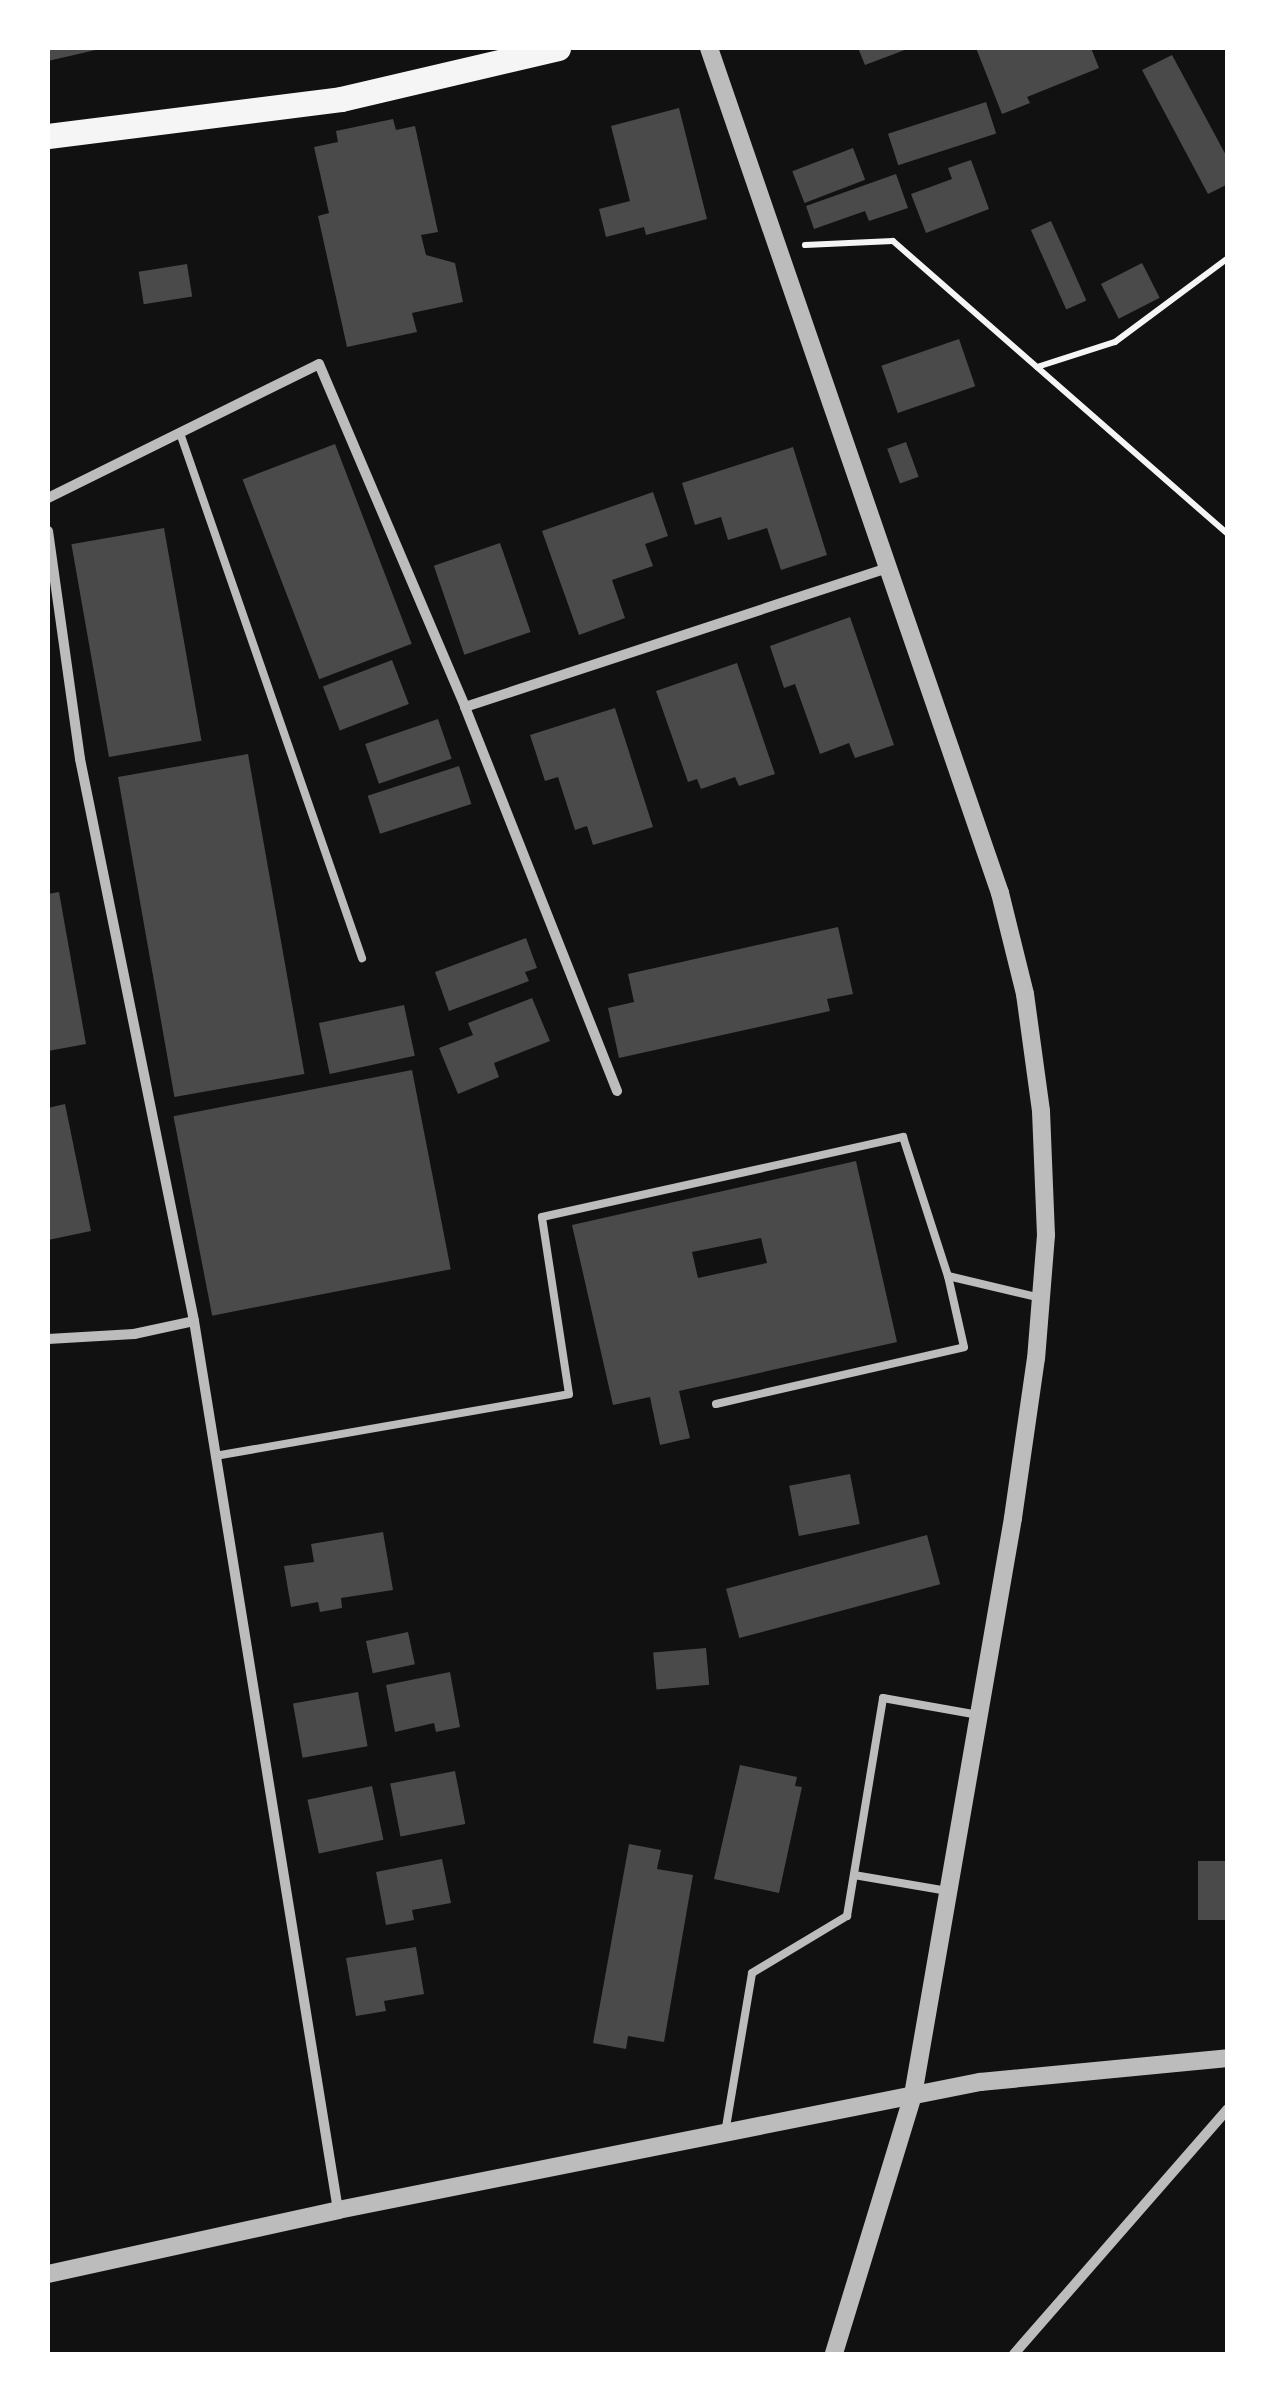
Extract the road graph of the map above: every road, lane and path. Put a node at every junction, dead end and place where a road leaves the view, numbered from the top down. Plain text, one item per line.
1 (558, 48) edge
2 (709, 48) edge
3 (48, 136) edge
4 (778, 246) junction
5 (1228, 258) edge
6 (1036, 367) junction
7 (180, 433) junction
8 (48, 498) edge
9 (48, 531) edge
10 (1228, 534) edge
11 (891, 567) junction
12 (465, 708) junction
13 (362, 958) dead end
14 (616, 1091) dead end
15 (948, 1276) junction
16 (1041, 1298) junction
17 (194, 1321) junction
18 (48, 1339) edge
19 (716, 1404) dead end
20 (215, 1456) junction
21 (980, 1715) junction
22 (854, 1874) junction
23 (950, 1891) junction
24 (1228, 2058) edge
25 (913, 2095) junction
26 (1228, 2109) edge
27 (725, 2133) junction
28 (338, 2210) junction
29 (48, 2274) edge
30 (834, 2354) edge
31 (1014, 2354) edge

1 - 3 main road
2 - 4 street
4 - 6 path
4 - 11 street
5 - 6 path
6 - 10 path
7 - 8 street
7 - 12 street
7 - 13 lane
9 - 17 street
11 - 12 street
11 - 16 street
12 - 14 street
15 - 16 lane
15 - 19 lane
15 - 20 lane
16 - 21 street
17 - 18 street
17 - 20 street
20 - 28 street
21 - 22 lane
21 - 23 street
22 - 23 lane
22 - 27 lane
23 - 25 street
24 - 25 street
25 - 27 street
25 - 30 street
26 - 31 street
27 - 28 street
28 - 29 street

